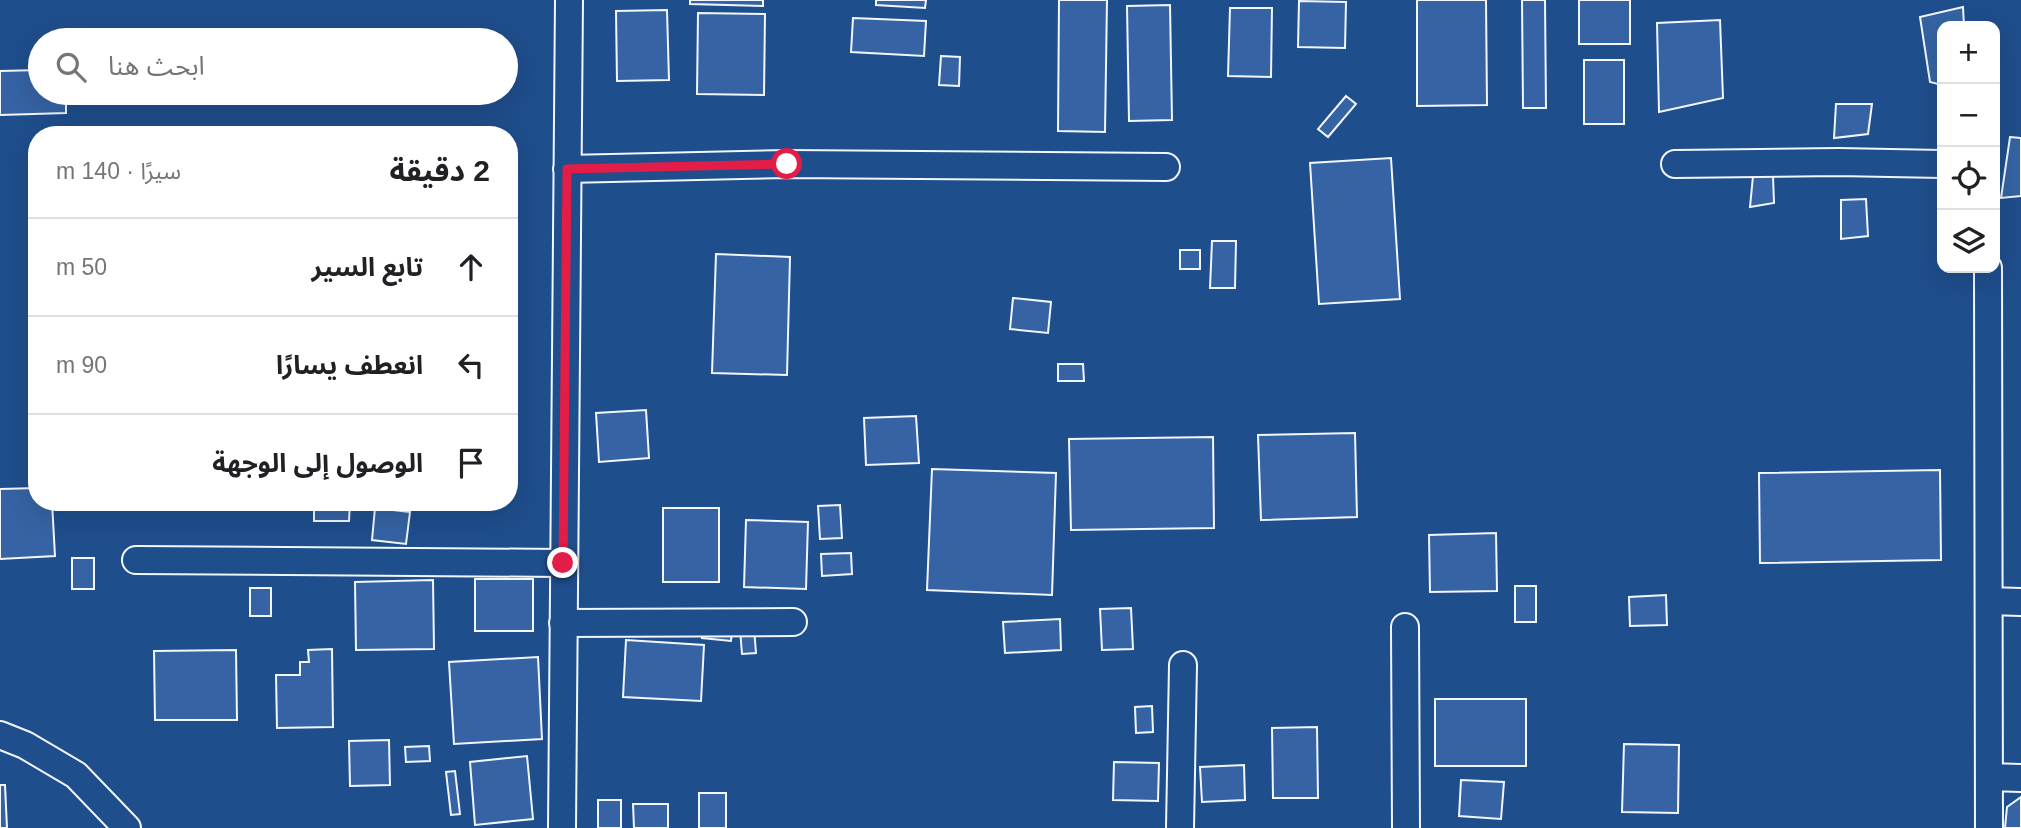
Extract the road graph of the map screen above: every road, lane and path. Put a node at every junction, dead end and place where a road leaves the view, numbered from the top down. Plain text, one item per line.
1 (569, 0) edge
2 (1675, 164) dead end
3 (1937, 164) edge
4 (1166, 167) dead end
5 (567, 169) junction
6 (1988, 273) edge
7 (136, 560) dead end
8 (563, 563) junction
9 (1989, 601) junction
10 (2021, 602) edge
11 (793, 622) dead end
12 (563, 623) junction
13 (1405, 626) dead end
14 (1183, 665) dead end
15 (0, 735) edge
16 (1989, 777) junction
17 (2021, 778) edge
18 (127, 828) edge
19 (562, 828) edge
20 (1180, 828) edge
21 (1406, 828) edge
22 (1989, 828) edge

1 - 5 street
2 - 3 street
4 - 5 street
5 - 8 street
6 - 9 street
7 - 8 street
8 - 12 street
9 - 10 street
9 - 16 street
11 - 12 street
12 - 19 street
13 - 21 street
14 - 20 street
15 - 18 street
16 - 17 street
16 - 22 street

